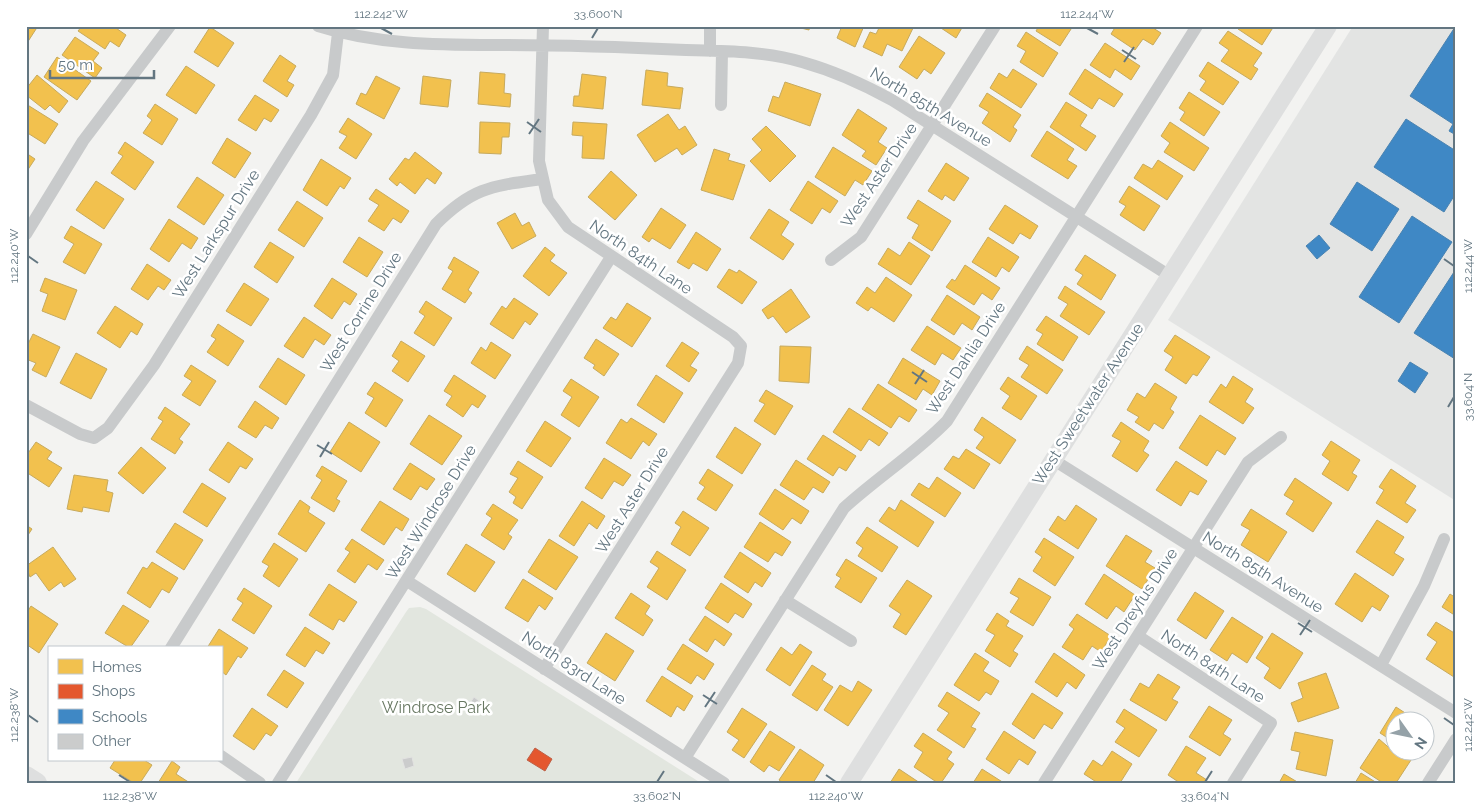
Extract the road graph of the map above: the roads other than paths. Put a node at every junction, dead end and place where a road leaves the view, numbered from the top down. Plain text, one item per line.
1 (170, 26) edge
2 (318, 26) edge
3 (543, 26) edge
4 (710, 26) edge
5 (995, 26) edge
6 (1197, 26) edge
7 (1328, 26) edge
8 (338, 33) junction
9 (542, 45) junction
10 (716, 51) junction
11 (722, 105) dead end
12 (932, 125) junction
13 (542, 179) junction
14 (1076, 218) junction
15 (26, 234) edge
16 (611, 257) junction
17 (831, 260) dead end
18 (1170, 276) junction
19 (741, 346) joint
20 (26, 405) edge
21 (1280, 437) dead end
22 (1052, 459) junction
23 (1444, 539) dead end
24 (1194, 548) junction
25 (407, 581) junction
26 (785, 600) junction
27 (1138, 636) junction
28 (851, 641) dead end
29 (172, 646) edge
30 (1380, 665) junction
31 (544, 668) junction
32 (1456, 712) edge
33 (1456, 739) edge
34 (222, 757) edge
35 (685, 758) junction
36 (26, 776) edge
37 (37, 783) edge
38 (260, 783) edge
39 (278, 783) edge
40 (724, 783) edge
41 (849, 783) edge
42 (1044, 783) edge
43 (1233, 783) edge
44 (1428, 783) edge

1 - 15 street
2 - 8 street, North 85th Avenue
3 - 9 street
4 - 10 street
5 - 12 street, West Aster Drive
6 - 14 street, West Dahlia Drive
7 - 18 street, West Sweetwater Avenue
8 - 9 street, North 85th Avenue
8 - 20 street, West Larkspur Drive
9 - 10 street, North 85th Avenue
9 - 13 street
10 - 11 street
10 - 12 street, North 85th Avenue
12 - 14 street, North 85th Avenue
12 - 17 street, West Aster Drive
13 - 16 street, North 84th Lane
13 - 29 street, West Corrine Drive
14 - 18 street, North 85th Avenue
14 - 26 street, West Dahlia Drive
16 - 19 street, North 84th Lane
16 - 25 street, West Windrose Drive
18 - 22 street, West Sweetwater Avenue
19 - 31 street, West Aster Drive
21 - 24 street, West Dreyfus Drive
22 - 24 street, North 85th Avenue
22 - 41 street, West Sweetwater Avenue
23 - 30 street
24 - 27 street, West Dreyfus Drive
24 - 30 street, North 85th Avenue
25 - 31 street, North 83rd Lane
25 - 39 street, West Windrose Drive
26 - 28 street
26 - 35 street, West Dahlia Drive
27 - 42 street, West Dreyfus Drive
27 - 43 street, North 84th Lane
30 - 32 street, North 85th Avenue
31 - 35 street, North 83rd Lane
33 - 44 street
34 - 38 street
35 - 40 street, North 83rd Lane
36 - 37 main road

